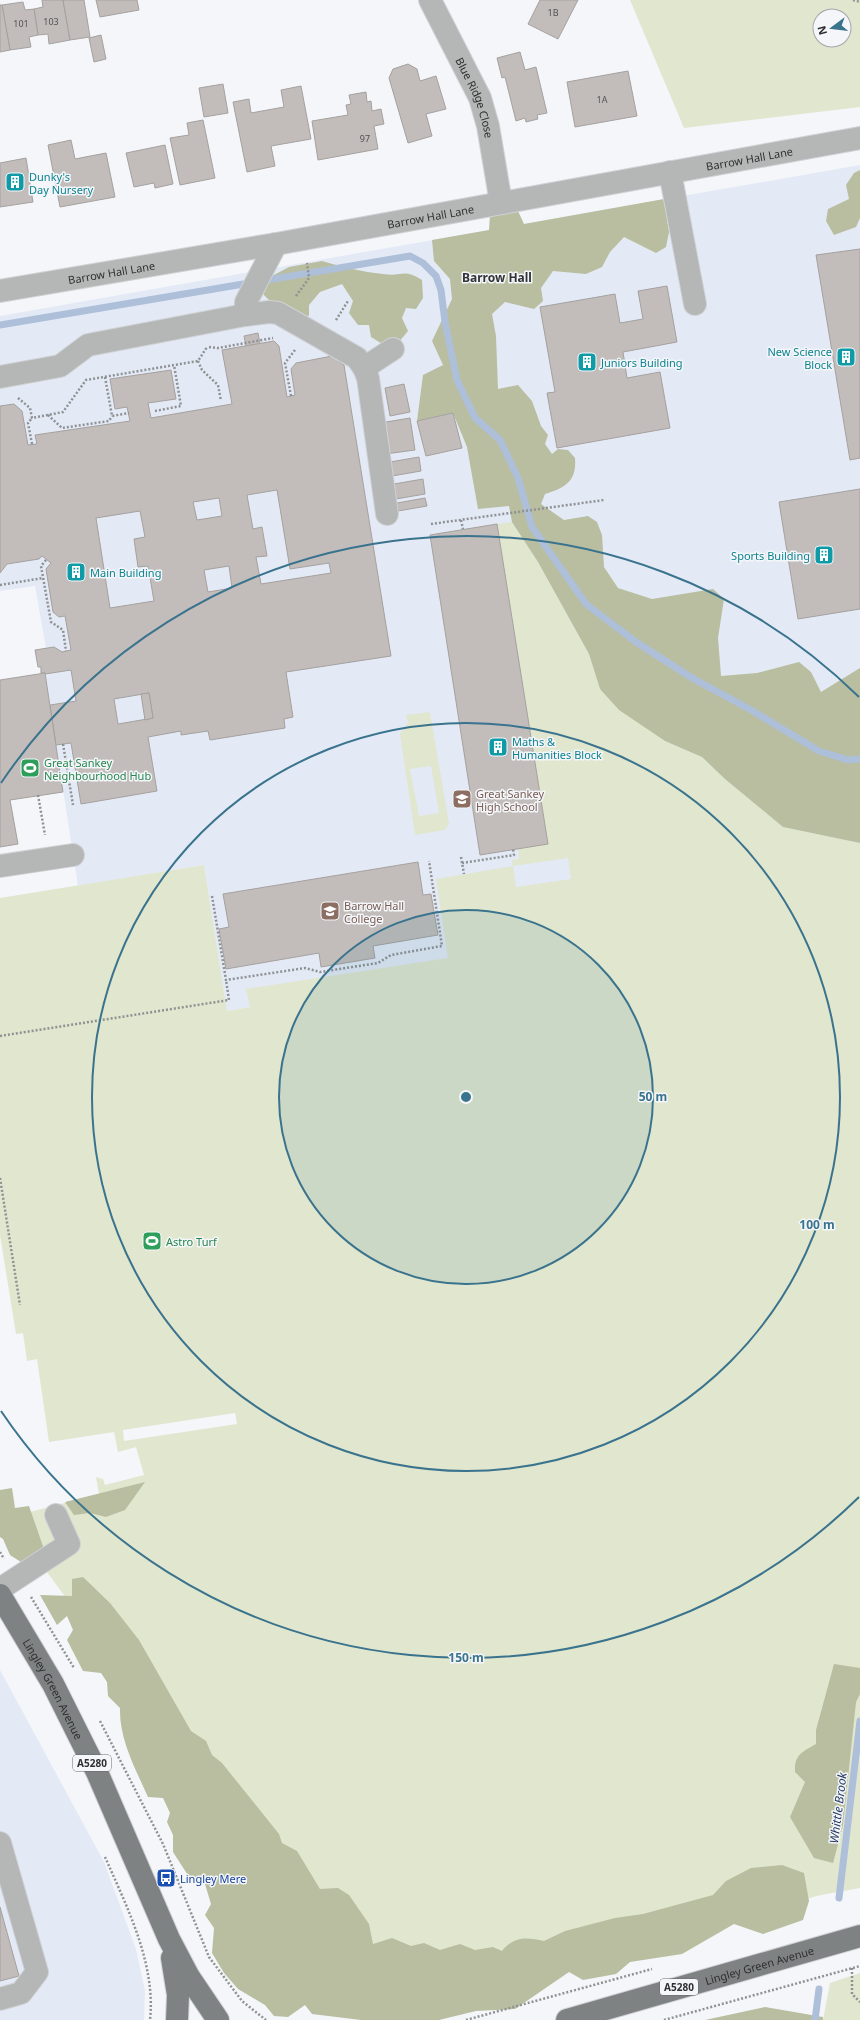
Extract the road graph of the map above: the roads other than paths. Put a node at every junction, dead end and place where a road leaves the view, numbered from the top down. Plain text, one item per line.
1 (430, 0) edge
2 (860, 138) edge
3 (670, 172) junction
4 (501, 203) junction
5 (276, 244) junction
6 (0, 291) edge
7 (695, 304) dead end
8 (245, 315) junction
9 (393, 349) dead end
10 (364, 368) junction
11 (0, 377) edge
12 (386, 514) dead end
13 (73, 856) dead end
14 (0, 866) edge
15 (56, 1515) dead end
16 (0, 1589) edge
17 (0, 1595) edge
18 (0, 1843) edge
19 (860, 1936) edge
20 (169, 1939) junction
21 (0, 1999) edge
22 (177, 2020) edge
23 (218, 2020) edge
24 (567, 2020) edge

1 - 4 street, Blue Ridge Close
2 - 3 street, Barrow Hall Lane
3 - 4 street, Barrow Hall Lane
3 - 7 street
4 - 5 street, Barrow Hall Lane
5 - 6 street, Barrow Hall Lane
5 - 8 street
8 - 10 street
8 - 11 street
9 - 10 street
10 - 12 street
13 - 14 street
15 - 16 street
17 - 20 main road, Lingley Green Avenue / A5280
18 - 21 street
19 - 24 main road, Lingley Green Avenue / A5280
20 - 22 main road, Lingley Green Avenue / A5280
20 - 23 main road, Lingley Green Avenue / A5280

